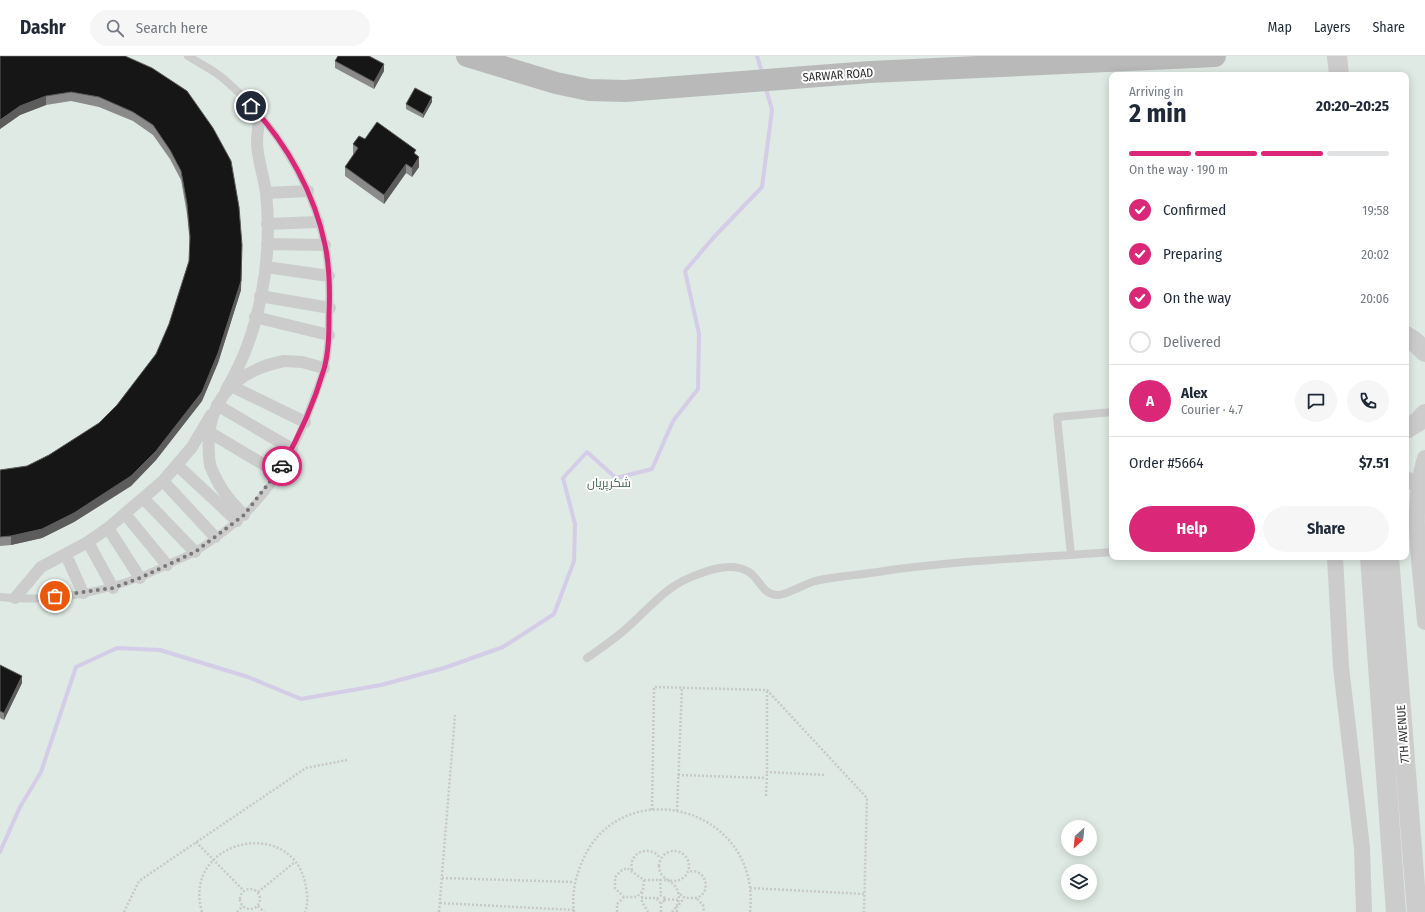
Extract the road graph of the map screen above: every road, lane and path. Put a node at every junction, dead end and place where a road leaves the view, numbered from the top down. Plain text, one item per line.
1 (188, 56) edge
2 (467, 56) edge
3 (1215, 56) edge
4 (1337, 56) edge
5 (1339, 72) edge
6 (259, 115) junction
7 (308, 191) junction
8 (266, 194) junction
9 (318, 222) junction
10 (267, 224) junction
11 (267, 244) junction
12 (325, 245) junction
13 (266, 268) junction
14 (329, 276) junction
15 (260, 296) junction
16 (330, 308) junction
17 (255, 317) junction
18 (329, 335) junction
19 (1409, 338) edge
20 (1425, 352) edge
21 (324, 368) junction
22 (229, 385) junction
23 (217, 405) junction
24 (1109, 412) edge
25 (1425, 414) edge
26 (305, 422) junction
27 (1409, 427) edge
28 (204, 429) junction
29 (292, 450) junction
30 (1425, 458) edge
31 (177, 466) junction
32 (278, 473) junction
33 (163, 481) junction
34 (1412, 482) edge
35 (143, 498) junction
36 (125, 514) junction
37 (241, 518) junction
38 (108, 528) junction
39 (215, 537) junction
40 (88, 542) junction
41 (195, 552) junction
42 (1109, 552) edge
43 (66, 555) junction
44 (1071, 555) junction
45 (1335, 560) edge
46 (1370, 560) edge
47 (1389, 560) edge
48 (167, 565) junction
49 (140, 578) junction
50 (113, 588) junction
51 (83, 593) junction
52 (0, 597) edge
53 (15, 598) junction
54 (1425, 622) edge
55 (587, 658) dead end
56 (682, 687) junction
57 (767, 690) junction
58 (455, 715) dead end
59 (347, 760) dead end
60 (766, 772) junction
61 (678, 775) junction
62 (826, 775) dead end
63 (766, 778) junction
64 (766, 796) dead end
65 (652, 810) junction
66 (677, 811) junction
67 (196, 842) junction
68 (660, 858) junction
69 (213, 860) junction
70 (295, 862) junction
71 (632, 871) junction
72 (688, 872) junction
73 (660, 873) junction
74 (442, 878) junction
75 (660, 879) junction
76 (644, 880) junction
77 (654, 880) junction
78 (667, 880) junction
79 (678, 881) junction
80 (574, 882) junction
81 (750, 888) junction
82 (643, 890) junction
83 (244, 891) junction
84 (258, 892) junction
85 (678, 892) junction
86 (865, 894) junction
87 (661, 895) junction
88 (624, 897) junction
89 (637, 897) junction
90 (641, 898) junction
91 (657, 898) junction
92 (684, 898) junction
93 (664, 899) junction
94 (697, 899) junction
95 (679, 900) junction
96 (661, 902) junction
97 (440, 903) junction
98 (243, 906) junction
99 (258, 906) junction
100 (644, 906) junction
101 (503, 907) junction
102 (677, 907) junction
103 (519, 908) junction
104 (574, 911) edge
105 (124, 912) edge
106 (202, 912) edge
107 (237, 912) edge
108 (264, 912) edge
109 (305, 912) edge
110 (439, 912) edge
111 (503, 912) edge
112 (519, 912) edge
113 (617, 912) edge
114 (643, 912) edge
115 (648, 912) edge
116 (661, 912) edge
117 (672, 912) edge
118 (677, 912) edge
119 (704, 912) edge
120 (750, 912) edge
121 (864, 912) edge
122 (1364, 912) edge
123 (1396, 912) edge
124 (1417, 912) edge

1 - 6 lane
2 - 3 main road, SARWAR ROAD
4 - 5 street
6 - 7 lane
6 - 8 street
7 - 8 street
7 - 9 lane
8 - 10 street
9 - 10 street
9 - 12 lane
10 - 11 street
11 - 12 street
11 - 13 street
12 - 14 lane
13 - 14 street
13 - 15 street
14 - 16 lane
15 - 16 street
15 - 17 street
16 - 18 lane
17 - 18 street
17 - 22 street
18 - 21 lane
19 - 20 street
21 - 26 lane
21 - 37 street, bridge
22 - 23 street
22 - 26 street
23 - 28 street
23 - 29 street
24 - 44 lane
25 - 27 street
26 - 29 lane
28 - 31 street
28 - 32 street
29 - 32 lane
30 - 34 street
31 - 33 street
31 - 37 street
32 - 37 lane
33 - 35 street
33 - 39 street
34 - 54 street
35 - 36 street
35 - 41 street
36 - 38 street
36 - 48 street
37 - 39 lane
38 - 40 street
38 - 49 street
39 - 41 lane
40 - 43 street
40 - 50 street
41 - 48 lane
42 - 44 lane
43 - 51 street
43 - 53 street
44 - 55 lane
45 - 122 street
46 - 123 street, 7TH AVENUE
47 - 124 street, 7TH AVENUE
48 - 49 lane
49 - 50 lane
50 - 51 lane
51 - 53 lane
52 - 53 lane
56 - 57 path
56 - 61 path
56 - 65 path
57 - 60 path
57 - 86 path
58 - 74 path
59 - 67 path
60 - 62 path
60 - 63 path
61 - 63 path
61 - 66 path
63 - 64 path
65 - 66 path
65 - 80 path
66 - 81 path
67 - 69 path
67 - 105 path
68 - 71 path
68 - 72 path
68 - 73 path
69 - 70 path
69 - 83 path
69 - 106 path
70 - 84 path
70 - 109 path
71 - 76 path
71 - 88 path
72 - 79 path
72 - 94 path
73 - 77 path
73 - 78 path
74 - 80 path
74 - 97 path
75 - 77 path
75 - 78 path
75 - 87 path
76 - 77 path
76 - 82 path
77 - 82 path
78 - 79 path
78 - 85 path
79 - 85 path
80 - 104 path
81 - 86 path
81 - 120 path
82 - 89 path
82 - 90 path
83 - 84 path
83 - 98 path
84 - 99 path
85 - 92 path
85 - 95 path
86 - 121 path
87 - 91 path
87 - 93 path
88 - 89 path
88 - 113 path
89 - 100 path
90 - 91 path
90 - 100 path
91 - 96 path
92 - 94 path
92 - 102 path
93 - 95 path
93 - 96 path
94 - 119 path
95 - 102 path
96 - 116 path
97 - 101 path
97 - 110 path
98 - 99 path
98 - 107 path
99 - 108 path
100 - 114 path
100 - 115 path
101 - 103 path
101 - 111 path
102 - 117 path
102 - 118 path
103 - 104 path
103 - 112 path

